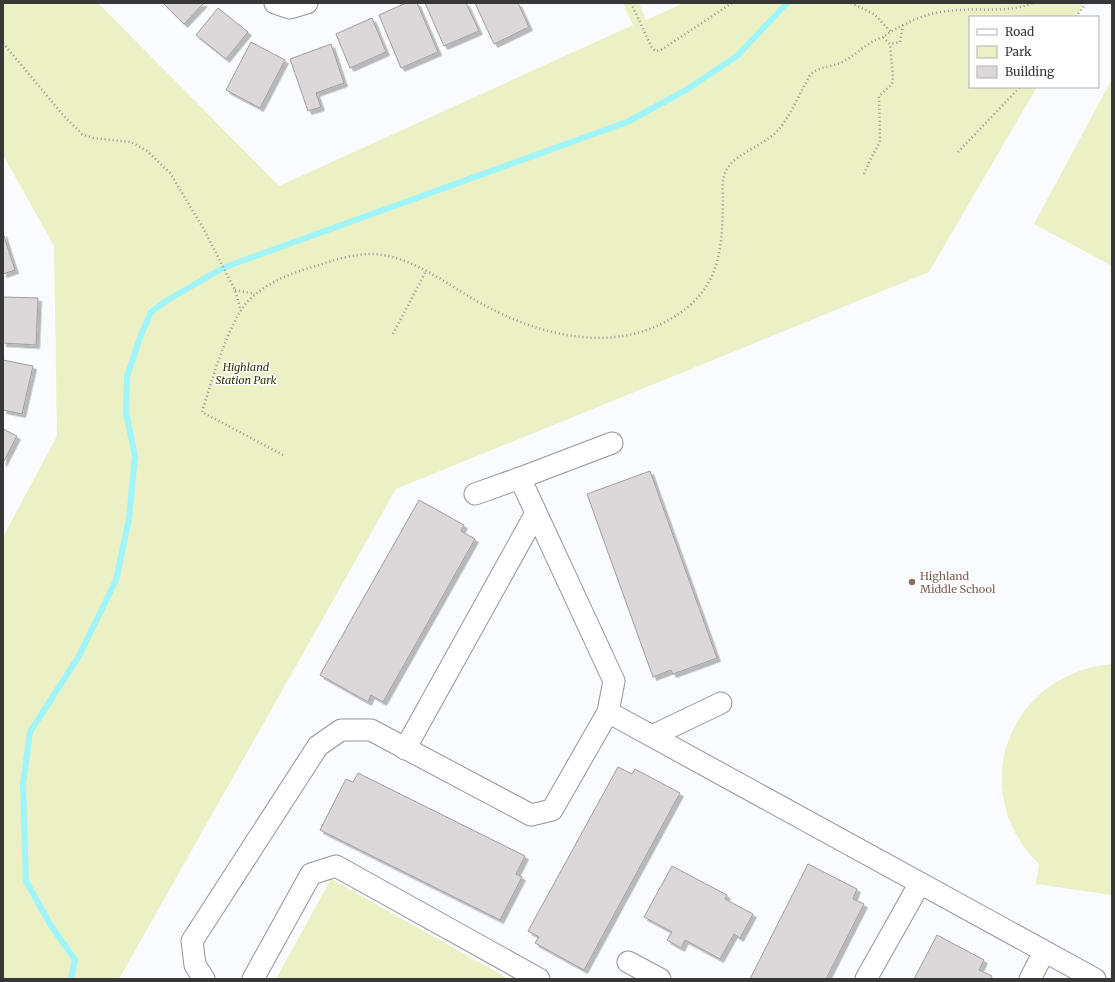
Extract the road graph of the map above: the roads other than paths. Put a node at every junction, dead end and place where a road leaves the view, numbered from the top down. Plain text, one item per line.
1 (307, 3) edge
2 (278, 4) edge
3 (612, 443) dead end
4 (520, 478) junction
5 (475, 494) dead end
6 (536, 513) junction
7 (722, 703) dead end
8 (608, 712) junction
9 (652, 736) junction
10 (405, 749) junction
11 (920, 883) junction
12 (1044, 952) junction
13 (628, 962) dead end
14 (204, 979) edge
15 (253, 979) edge
16 (539, 979) edge
17 (660, 979) edge
18 (866, 979) edge
19 (1030, 979) edge
20 (1095, 979) edge

1 - 2 street
3 - 4 street
4 - 5 street
4 - 6 street
6 - 8 street
6 - 10 street
7 - 9 street
8 - 9 street
8 - 10 street
9 - 11 street
10 - 14 street
11 - 12 street
11 - 18 street
12 - 19 street
12 - 20 street
13 - 17 street
15 - 16 street

